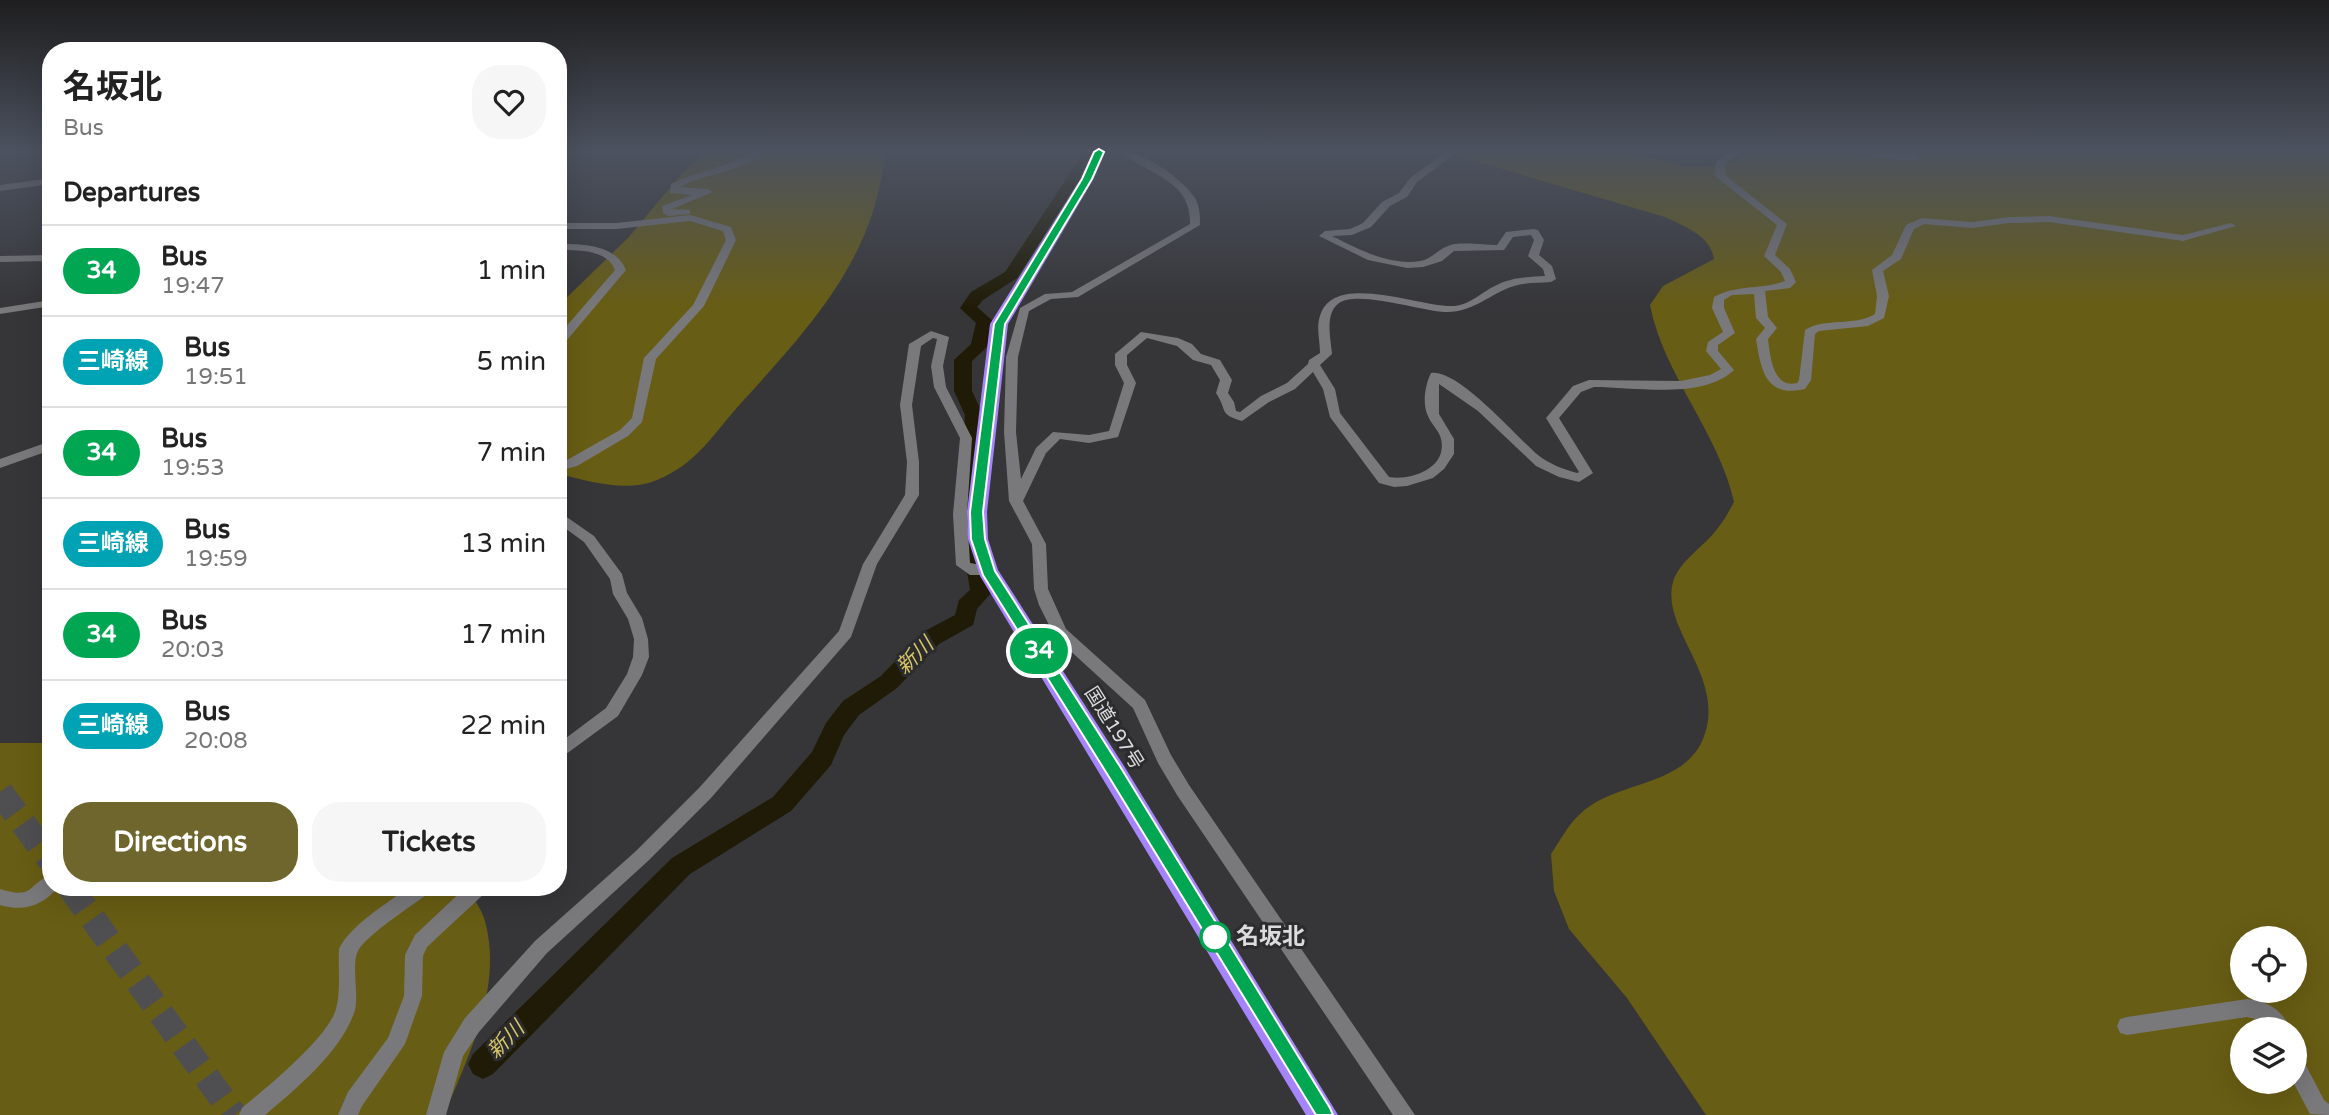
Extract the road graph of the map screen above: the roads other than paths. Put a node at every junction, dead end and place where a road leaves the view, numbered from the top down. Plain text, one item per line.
1 (676, 204) edge
2 (1072, 204) edge
3 (1195, 204) edge
4 (1386, 204) edge
5 (1756, 204) edge
6 (690, 218) junction
7 (567, 226) edge
8 (2231, 226) dead end
9 (567, 248) edge
10 (42, 258) edge
11 (0, 259) edge
12 (1759, 290) junction
13 (42, 304) edge
14 (0, 311) edge
15 (567, 333) edge
16 (1313, 363) junction
17 (976, 437) junction
18 (42, 449) edge
19 (567, 463) edge
20 (0, 464) edge
21 (1016, 501) junction
22 (567, 523) edge
23 (567, 745) edge
24 (42, 891) edge
25 (411, 896) edge
26 (469, 896) edge
27 (0, 897) edge
28 (2273, 1017) edge
29 (2127, 1026) dead end
30 (2307, 1088) edge
31 (249, 1115) edge
32 (348, 1115) edge
33 (436, 1115) edge
34 (1323, 1115) edge
35 (1405, 1115) edge
36 (2326, 1115) edge

1 - 6 street
2 - 17 highway, 国道197号
3 - 21 street
4 - 16 street
5 - 12 street
6 - 7 street
6 - 19 street
8 - 12 street
9 - 15 street
10 - 11 street
12 - 16 street
13 - 14 street
16 - 21 street
17 - 33 street
17 - 34 highway, 国道197号
18 - 20 street
21 - 35 street
22 - 23 street
24 - 27 street
25 - 31 street
26 - 32 street
28 - 29 street
30 - 36 street

